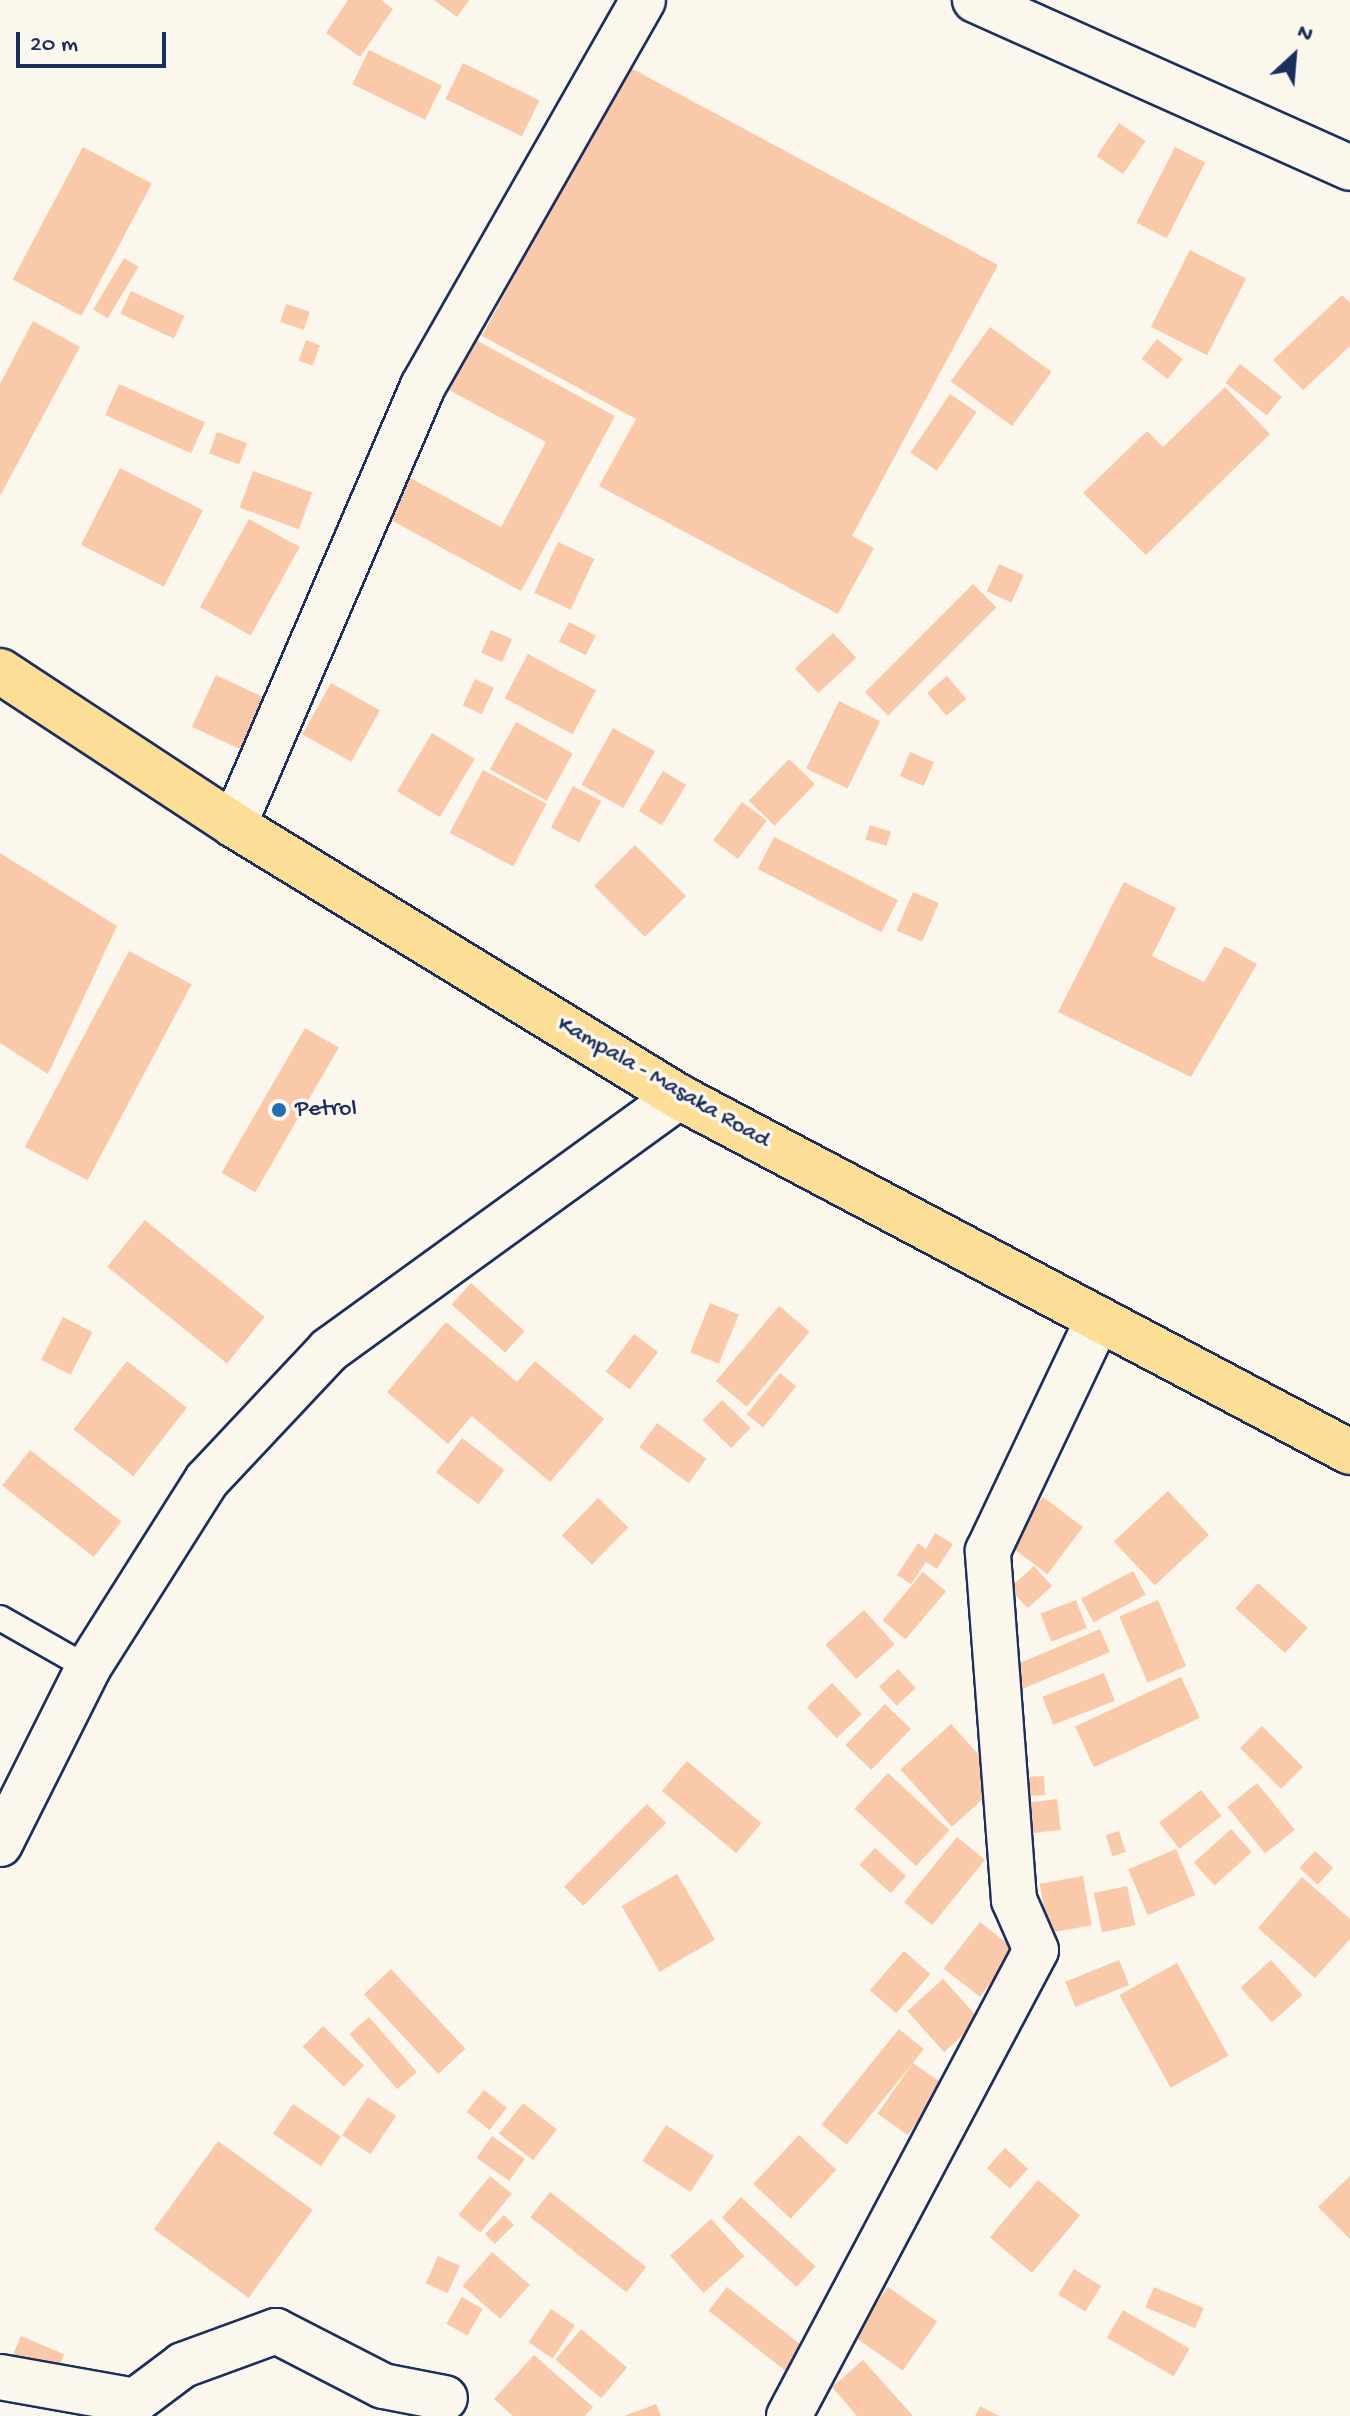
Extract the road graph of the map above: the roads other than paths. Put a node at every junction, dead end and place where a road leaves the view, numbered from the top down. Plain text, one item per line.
1 (643, 0) edge
2 (975, 0) edge
3 (1350, 168) edge
4 (0, 671) edge
5 (234, 825) junction
6 (679, 1097) junction
7 (1098, 1319) junction
8 (1350, 1452) edge
9 (0, 1618) edge
10 (88, 1668) junction
11 (0, 1844) edge
12 (0, 2377) edge
13 (445, 2398) dead end
14 (789, 2416) edge

1 - 5 street
2 - 3 street
4 - 5 main road, Kampala - Masaka Road
5 - 6 main road, Kampala - Masaka Road
6 - 7 main road, Kampala - Masaka Road
6 - 10 street
7 - 8 main road, Kampala - Masaka Road
7 - 14 street
9 - 10 lane
10 - 11 street
12 - 13 street

